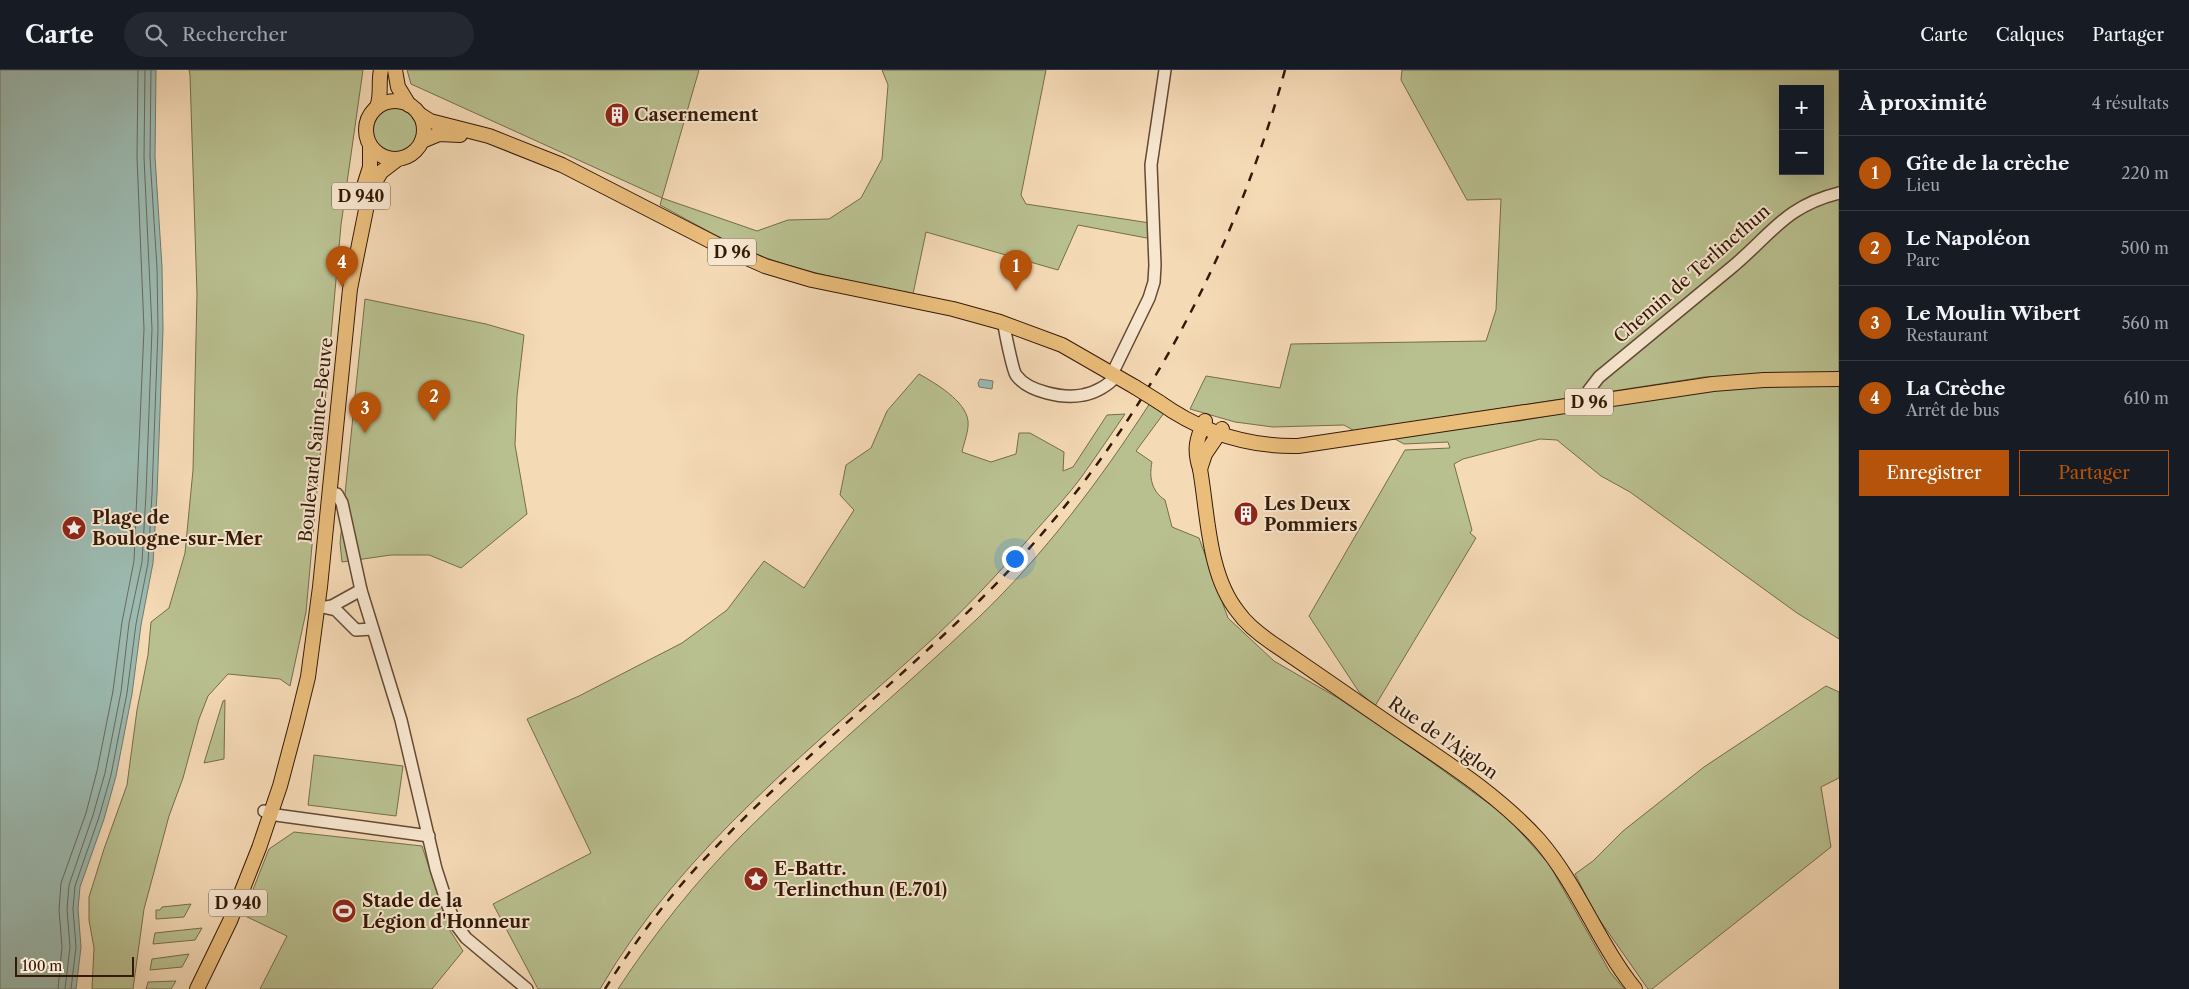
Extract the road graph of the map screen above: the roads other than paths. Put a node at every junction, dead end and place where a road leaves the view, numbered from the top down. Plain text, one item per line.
1 (381, 70) edge
2 (395, 70) edge
3 (1165, 70) edge
4 (377, 107) junction
5 (414, 110) junction
6 (422, 141) junction
7 (370, 146) junction
8 (537, 155) junction
9 (398, 159) junction
10 (1839, 193) edge
11 (358, 248) junction
12 (1004, 323) junction
13 (1114, 375) junction
14 (1839, 379) edge
15 (1583, 403) junction
16 (1203, 424) junction
17 (1221, 431) junction
18 (1200, 469) junction
19 (330, 493) junction
20 (361, 590) junction
21 (322, 606) junction
22 (372, 629) junction
23 (267, 813) junction
24 (429, 836) junction
25 (191, 989) edge
26 (197, 989) edge
27 (527, 989) edge
28 (1635, 989) edge

1 - 4 main road
2 - 5 main road
3 - 13 street
4 - 5 main road
4 - 7 main road
5 - 6 main road
5 - 8 main road, D 96
6 - 8 main road, D 96
6 - 9 main road
7 - 9 main road
7 - 11 main road, D 940
8 - 12 main road, D 96
9 - 11 main road, D 940
10 - 15 street, Chemin de Terlincthun
11 - 19 main road, Boulevard Sainte-Beuve / D 940
12 - 13 main road, D 96
12 - 13 street
13 - 16 main road, D 96, bridge
14 - 15 main road, D 96
15 - 17 main road, D 96
16 - 17 main road, D 96
16 - 18 main road, Rue de l'Aiglon
17 - 18 main road
18 - 28 main road, Rue de l'Aiglon
19 - 20 street
19 - 21 main road, Boulevard Sainte-Beuve / D 940
20 - 21 street
20 - 22 street
21 - 22 street
21 - 23 main road, Boulevard Sainte-Beuve / D 940
22 - 24 street
23 - 24 street
23 - 25 main road, Boulevard Sainte-Beuve / D 940
23 - 26 main road, Boulevard Sainte-Beuve / D 940
24 - 27 street

